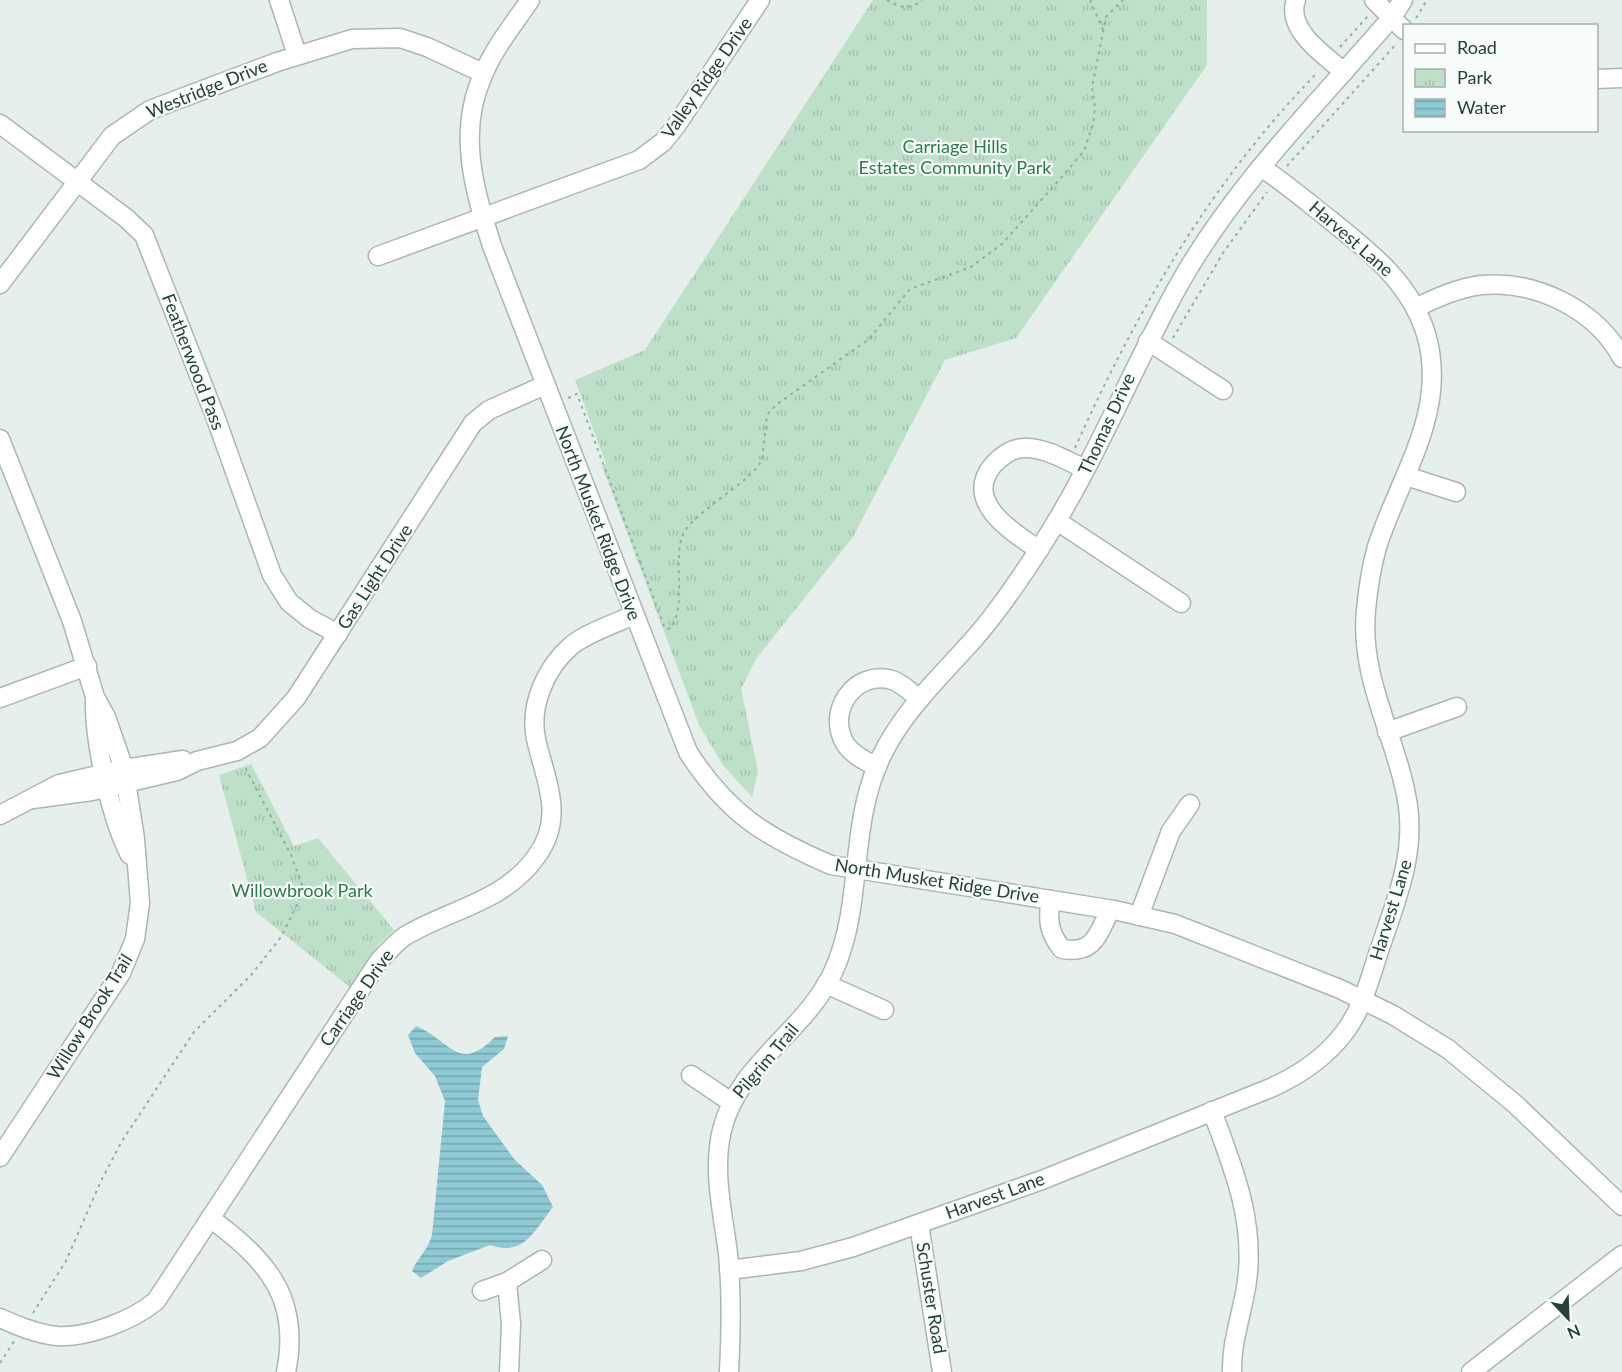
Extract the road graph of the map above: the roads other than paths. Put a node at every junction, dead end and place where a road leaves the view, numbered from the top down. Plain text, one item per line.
1 (279, 0) edge
2 (530, 0) edge
3 (760, 0) edge
4 (1296, 0) edge
5 (1374, 0) edge
6 (1403, 0) edge
7 (1402, 27) edge
8 (297, 55) junction
9 (1344, 72) junction
10 (483, 73) junction
11 (1622, 78) edge
12 (1598, 79) edge
13 (0, 124) edge
14 (1261, 167) junction
15 (78, 182) junction
16 (484, 219) junction
17 (378, 256) dead end
18 (0, 284) edge
19 (1415, 308) junction
20 (1148, 341) junction
21 (1622, 358) edge
22 (545, 385) junction
23 (1223, 390) dead end
24 (0, 439) edge
25 (1085, 469) junction
26 (1406, 476) junction
27 (1456, 492) dead end
28 (1058, 521) junction
29 (1039, 550) junction
30 (1181, 603) dead end
31 (634, 615) junction
32 (338, 634) junction
33 (87, 666) junction
34 (0, 698) edge
35 (920, 699) junction
36 (1457, 707) dead end
37 (1387, 732) junction
38 (877, 768) junction
39 (116, 778) junction
40 (1190, 804) dead end
41 (0, 815) edge
42 (855, 868) junction
43 (1051, 900) junction
44 (1114, 910) junction
45 (1139, 916) junction
46 (826, 984) junction
47 (1363, 1000) junction
48 (884, 1010) dead end
49 (691, 1075) dead end
50 (731, 1102) junction
51 (1212, 1111) junction
52 (0, 1157) edge
53 (1622, 1206) edge
54 (210, 1218) junction
55 (919, 1224) junction
56 (1622, 1255) edge
57 (542, 1260) dead end
58 (729, 1270) junction
59 (507, 1282) junction
60 (482, 1291) dead end
61 (0, 1318) edge
62 (286, 1372) edge
63 (509, 1372) edge
64 (729, 1372) edge
65 (942, 1372) edge
66 (1232, 1372) edge
67 (1471, 1372) edge

1 - 8 street
2 - 10 street, North Musket Ridge Drive
3 - 16 street, Valley Ridge Drive
4 - 9 street
5 - 7 street
6 - 7 street, Thomas Drive
7 - 9 street, Thomas Drive
8 - 10 street, Westridge Drive
8 - 15 street, Westridge Drive
9 - 14 street, Thomas Drive
10 - 16 street, North Musket Ridge Drive
11 - 12 street
13 - 15 street, Featherwood Pass
14 - 19 street, Harvest Lane
14 - 20 street, Thomas Drive
15 - 18 street, Westridge Drive
15 - 32 street, Featherwood Pass
16 - 17 street, Valley Ridge Drive
16 - 22 street, North Musket Ridge Drive
19 - 21 street
19 - 26 street, Harvest Lane
20 - 23 street
20 - 25 street, Thomas Drive
22 - 31 street, North Musket Ridge Drive
22 - 32 street, Gas Light Drive
24 - 33 street, Willow Brook Trail
25 - 28 street, Thomas Drive
25 - 29 street
26 - 27 street
26 - 37 street, Harvest Lane
28 - 29 street, Thomas Drive
28 - 30 street
29 - 35 street, Thomas Drive
31 - 42 street, North Musket Ridge Drive
31 - 54 street, Carriage Drive
32 - 39 street, Gas Light Drive
33 - 34 street
33 - 39 street, Willow Brook Trail
35 - 38 street, Thomas Drive
35 - 38 street
36 - 37 street
37 - 47 street, Harvest Lane
38 - 42 street, Thomas Drive
39 - 41 street, Gas Light Drive
39 - 52 street, Willow Brook Trail
40 - 45 street
42 - 43 street, North Musket Ridge Drive
42 - 46 street, Pilgrim Trail
43 - 44 street, North Musket Ridge Drive
43 - 44 street
44 - 45 street, North Musket Ridge Drive
45 - 47 street, North Musket Ridge Drive
46 - 48 street
46 - 50 street, Pilgrim Trail
47 - 51 street, Harvest Lane
47 - 53 street, North Musket Ridge Drive
49 - 50 street
50 - 58 street, Pilgrim Trail
51 - 55 street, Harvest Lane
51 - 66 street
54 - 61 street, Carriage Drive
54 - 62 street
55 - 58 street, Harvest Lane
55 - 65 street, Schuster Road
56 - 67 street
57 - 59 street
58 - 64 street, Pilgrim Trail
59 - 60 street
59 - 63 street

